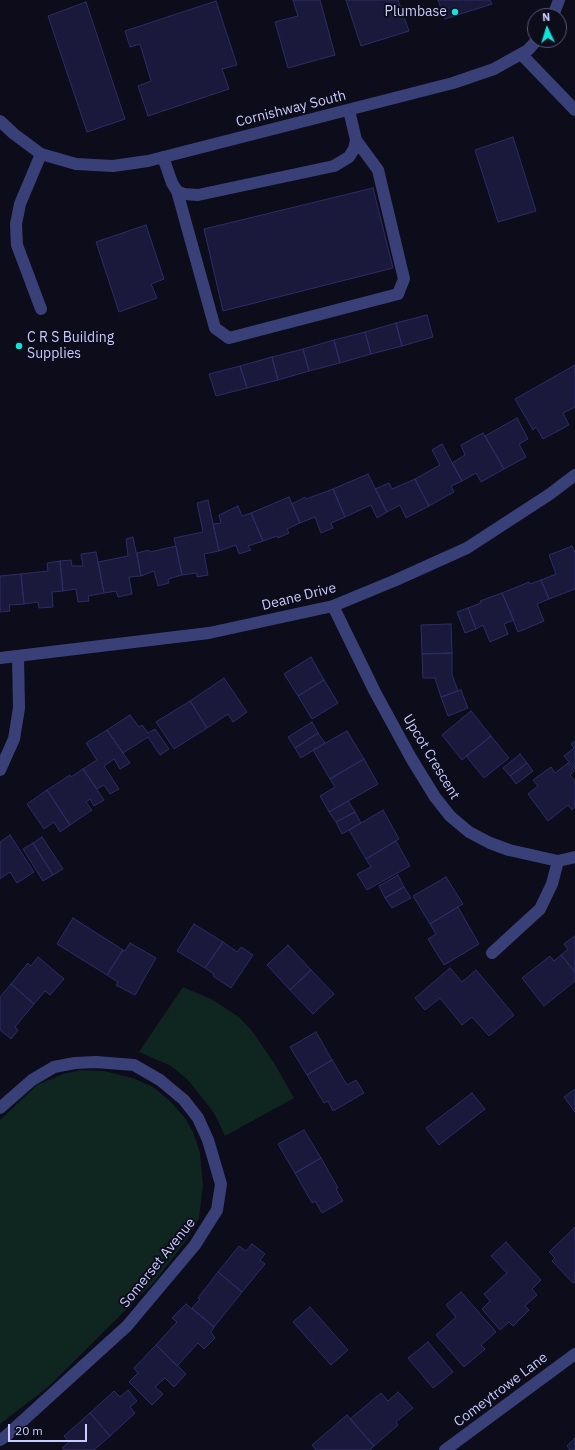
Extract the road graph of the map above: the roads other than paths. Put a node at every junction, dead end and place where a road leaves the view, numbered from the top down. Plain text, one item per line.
1 (530, 48) edge
2 (521, 54) junction
3 (349, 110) junction
4 (575, 110) edge
5 (0, 121) edge
6 (356, 140) junction
7 (42, 154) junction
8 (163, 157) junction
9 (177, 191) junction
10 (41, 309) dead end
11 (575, 475) edge
12 (333, 606) junction
13 (18, 656) junction
14 (0, 658) edge
15 (0, 770) edge
16 (575, 856) edge
17 (558, 861) junction
18 (492, 953) dead end
19 (0, 1108) edge
20 (575, 1354) edge
21 (0, 1440) edge
22 (445, 1450) edge

1 - 2 street, Cornishway South
2 - 3 street, Cornishway South
2 - 4 street
3 - 6 street
3 - 8 street, Cornishway South
5 - 7 street, Cornishway South
6 - 9 street
6 - 9 street
7 - 8 street, Cornishway South
7 - 10 street
8 - 9 street
11 - 12 street, Deane Drive
12 - 13 street, Deane Drive
12 - 17 street, Upcot Crescent
13 - 14 street, Deane Drive
13 - 15 street
16 - 17 street, Upcot Crescent
17 - 18 street
19 - 21 street, Somerset Avenue
20 - 22 street, Comeytrowe Lane

